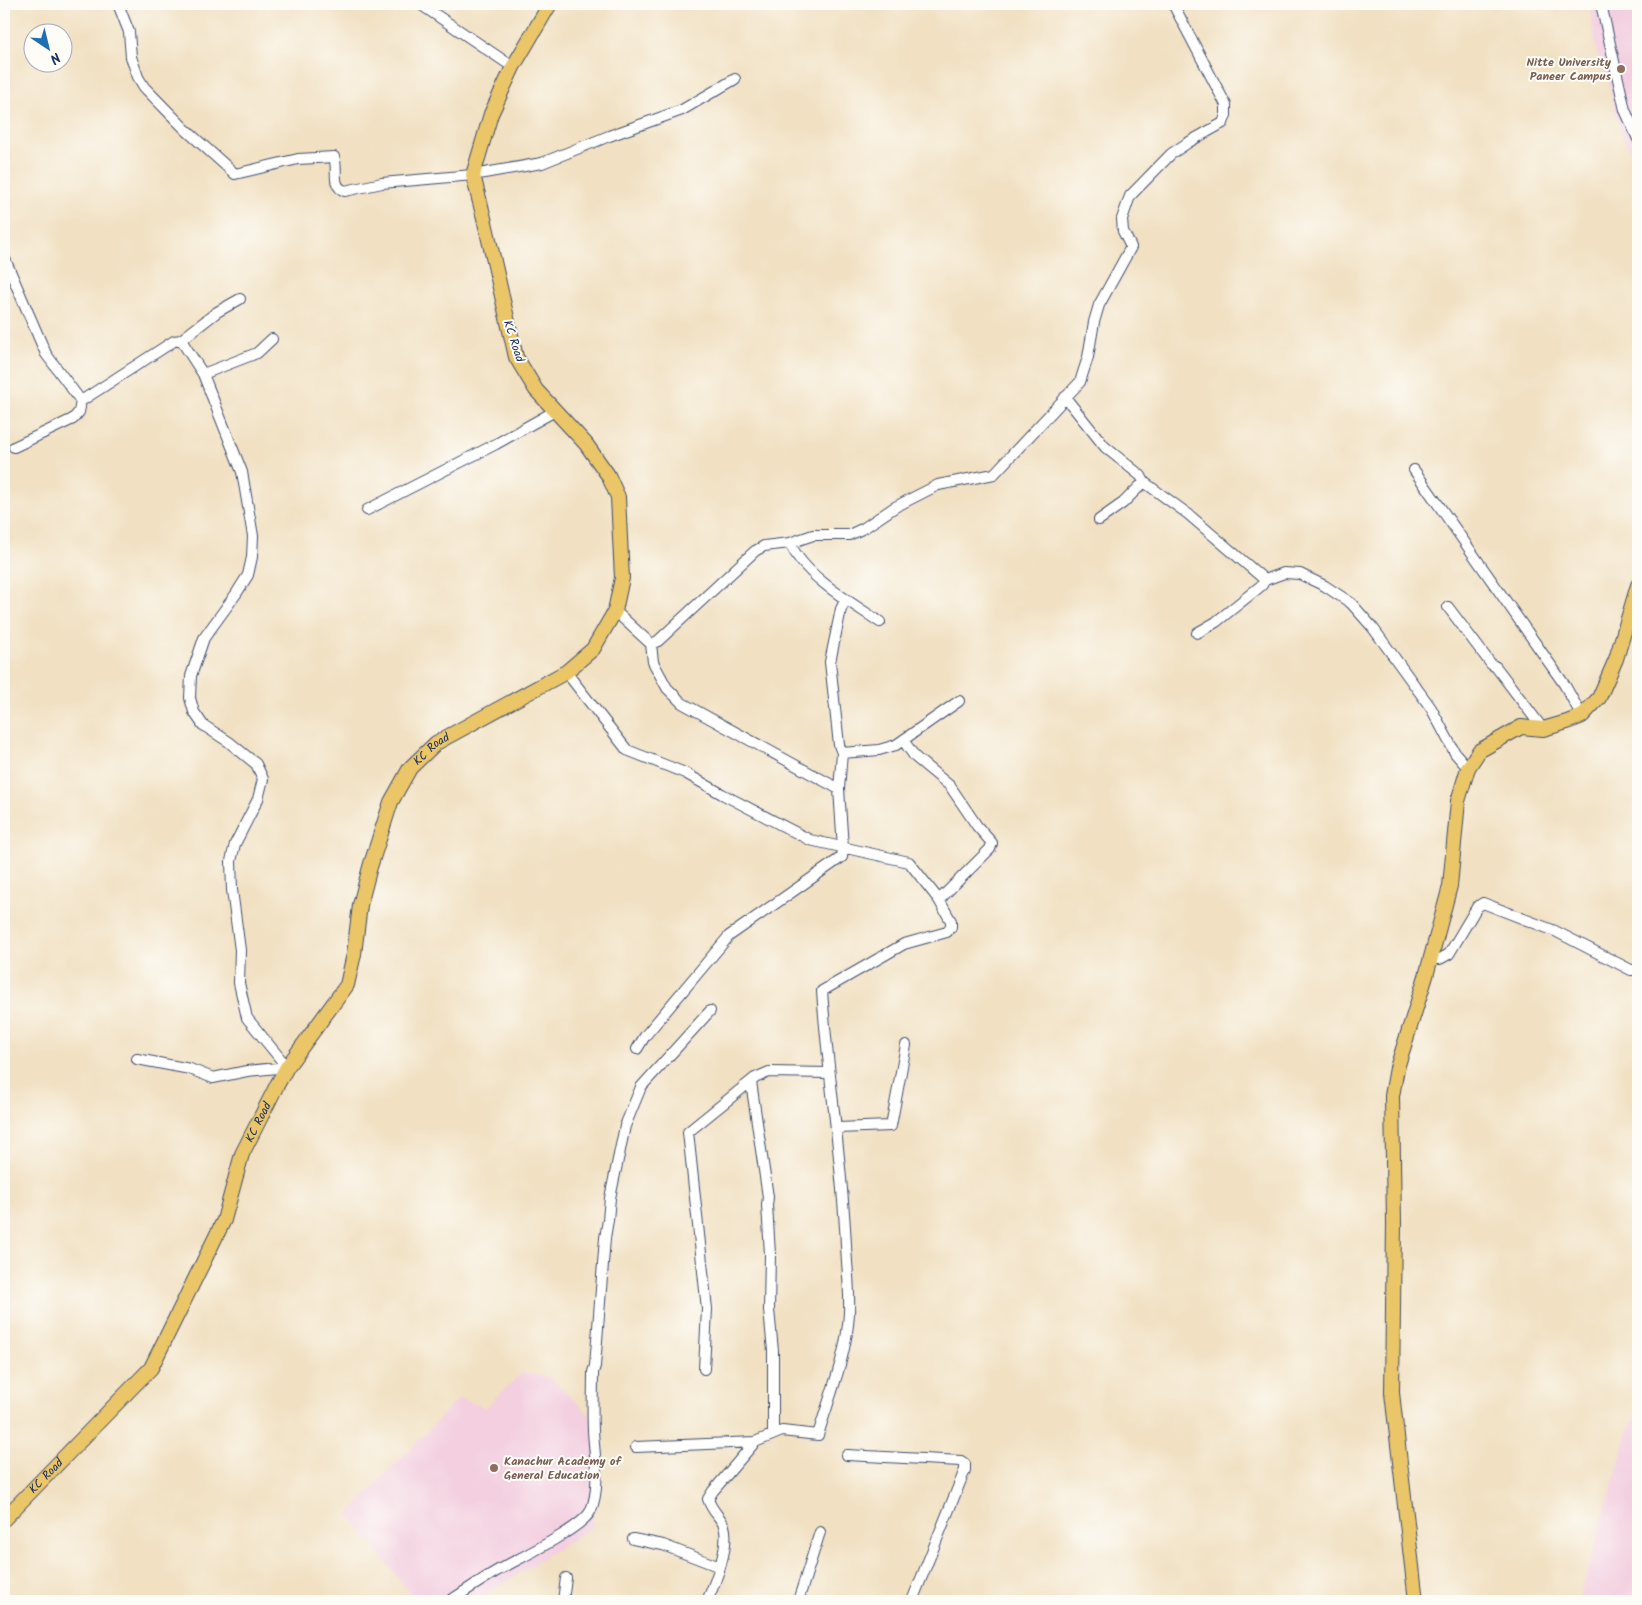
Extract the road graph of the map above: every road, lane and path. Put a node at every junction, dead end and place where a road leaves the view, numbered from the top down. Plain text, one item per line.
1 (118, 4) edge
2 (420, 4) edge
3 (550, 4) edge
4 (1173, 4) edge
5 (1602, 4) edge
6 (513, 67) junction
7 (735, 79) dead end
8 (1638, 139) edge
9 (473, 176) junction
10 (4, 257) edge
11 (240, 299) dead end
12 (272, 339) dead end
13 (181, 340) junction
14 (203, 374) junction
15 (1065, 397) junction
16 (81, 401) junction
17 (555, 411) junction
18 (14, 447) dead end
19 (1414, 470) dead end
20 (1144, 482) junction
21 (367, 510) dead end
22 (1099, 520) dead end
23 (790, 543) junction
24 (1265, 580) junction
25 (1638, 584) edge
26 (846, 599) junction
27 (1448, 607) dead end
28 (615, 611) junction
29 (880, 622) dead end
30 (1197, 633) dead end
31 (651, 644) junction
32 (566, 672) junction
33 (960, 701) dead end
34 (1582, 716) junction
35 (1543, 729) junction
36 (903, 740) junction
37 (842, 753) junction
38 (1468, 768) junction
39 (839, 789) junction
40 (843, 848) junction
41 (939, 900) junction
42 (1431, 959) junction
43 (1638, 970) edge
44 (710, 1011) dead end
45 (906, 1045) dead end
46 (637, 1049) dead end
47 (137, 1059) dead end
48 (287, 1067) junction
49 (829, 1073) junction
50 (751, 1082) junction
51 (837, 1128) junction
52 (704, 1369) dead end
53 (773, 1434) junction
54 (754, 1442) junction
55 (636, 1447) dead end
56 (847, 1455) dead end
57 (4, 1519) edge
58 (820, 1532) dead end
59 (633, 1539) dead end
60 (720, 1567) junction
61 (566, 1578) dead end
62 (450, 1601) edge
63 (563, 1601) edge
64 (707, 1601) edge
65 (798, 1601) edge
66 (912, 1601) edge
67 (1416, 1601) edge

1 - 9 street
2 - 6 street
3 - 6 main road
4 - 15 street
5 - 8 street
6 - 9 main road
7 - 9 street
9 - 17 main road, KC Road
10 - 16 street
11 - 13 street
12 - 14 street
13 - 14 street
13 - 16 street
14 - 48 street
15 - 20 street
15 - 23 street
16 - 18 street
17 - 21 street
17 - 28 main road, KC Road
19 - 34 street
20 - 22 street
20 - 24 street
23 - 26 street
23 - 31 street
24 - 30 street
24 - 38 street
25 - 34 main road
26 - 29 street
26 - 37 street
27 - 35 street
28 - 31 street
28 - 32 main road, KC Road
31 - 39 street
32 - 40 street
32 - 48 main road, KC Road
33 - 36 street
34 - 35 main road
35 - 38 main road
36 - 37 street
36 - 41 street
37 - 39 street
38 - 42 main road
39 - 40 street
40 - 41 street
40 - 46 street
41 - 49 street
42 - 43 street
42 - 67 main road
44 - 62 street
45 - 51 street
47 - 48 street
48 - 57 main road, KC Road
49 - 50 street
49 - 51 street
50 - 52 street
50 - 53 street
51 - 53 street
53 - 54 street
54 - 55 street
54 - 60 street
56 - 66 street
58 - 65 street
59 - 60 street
60 - 64 street
61 - 63 street

